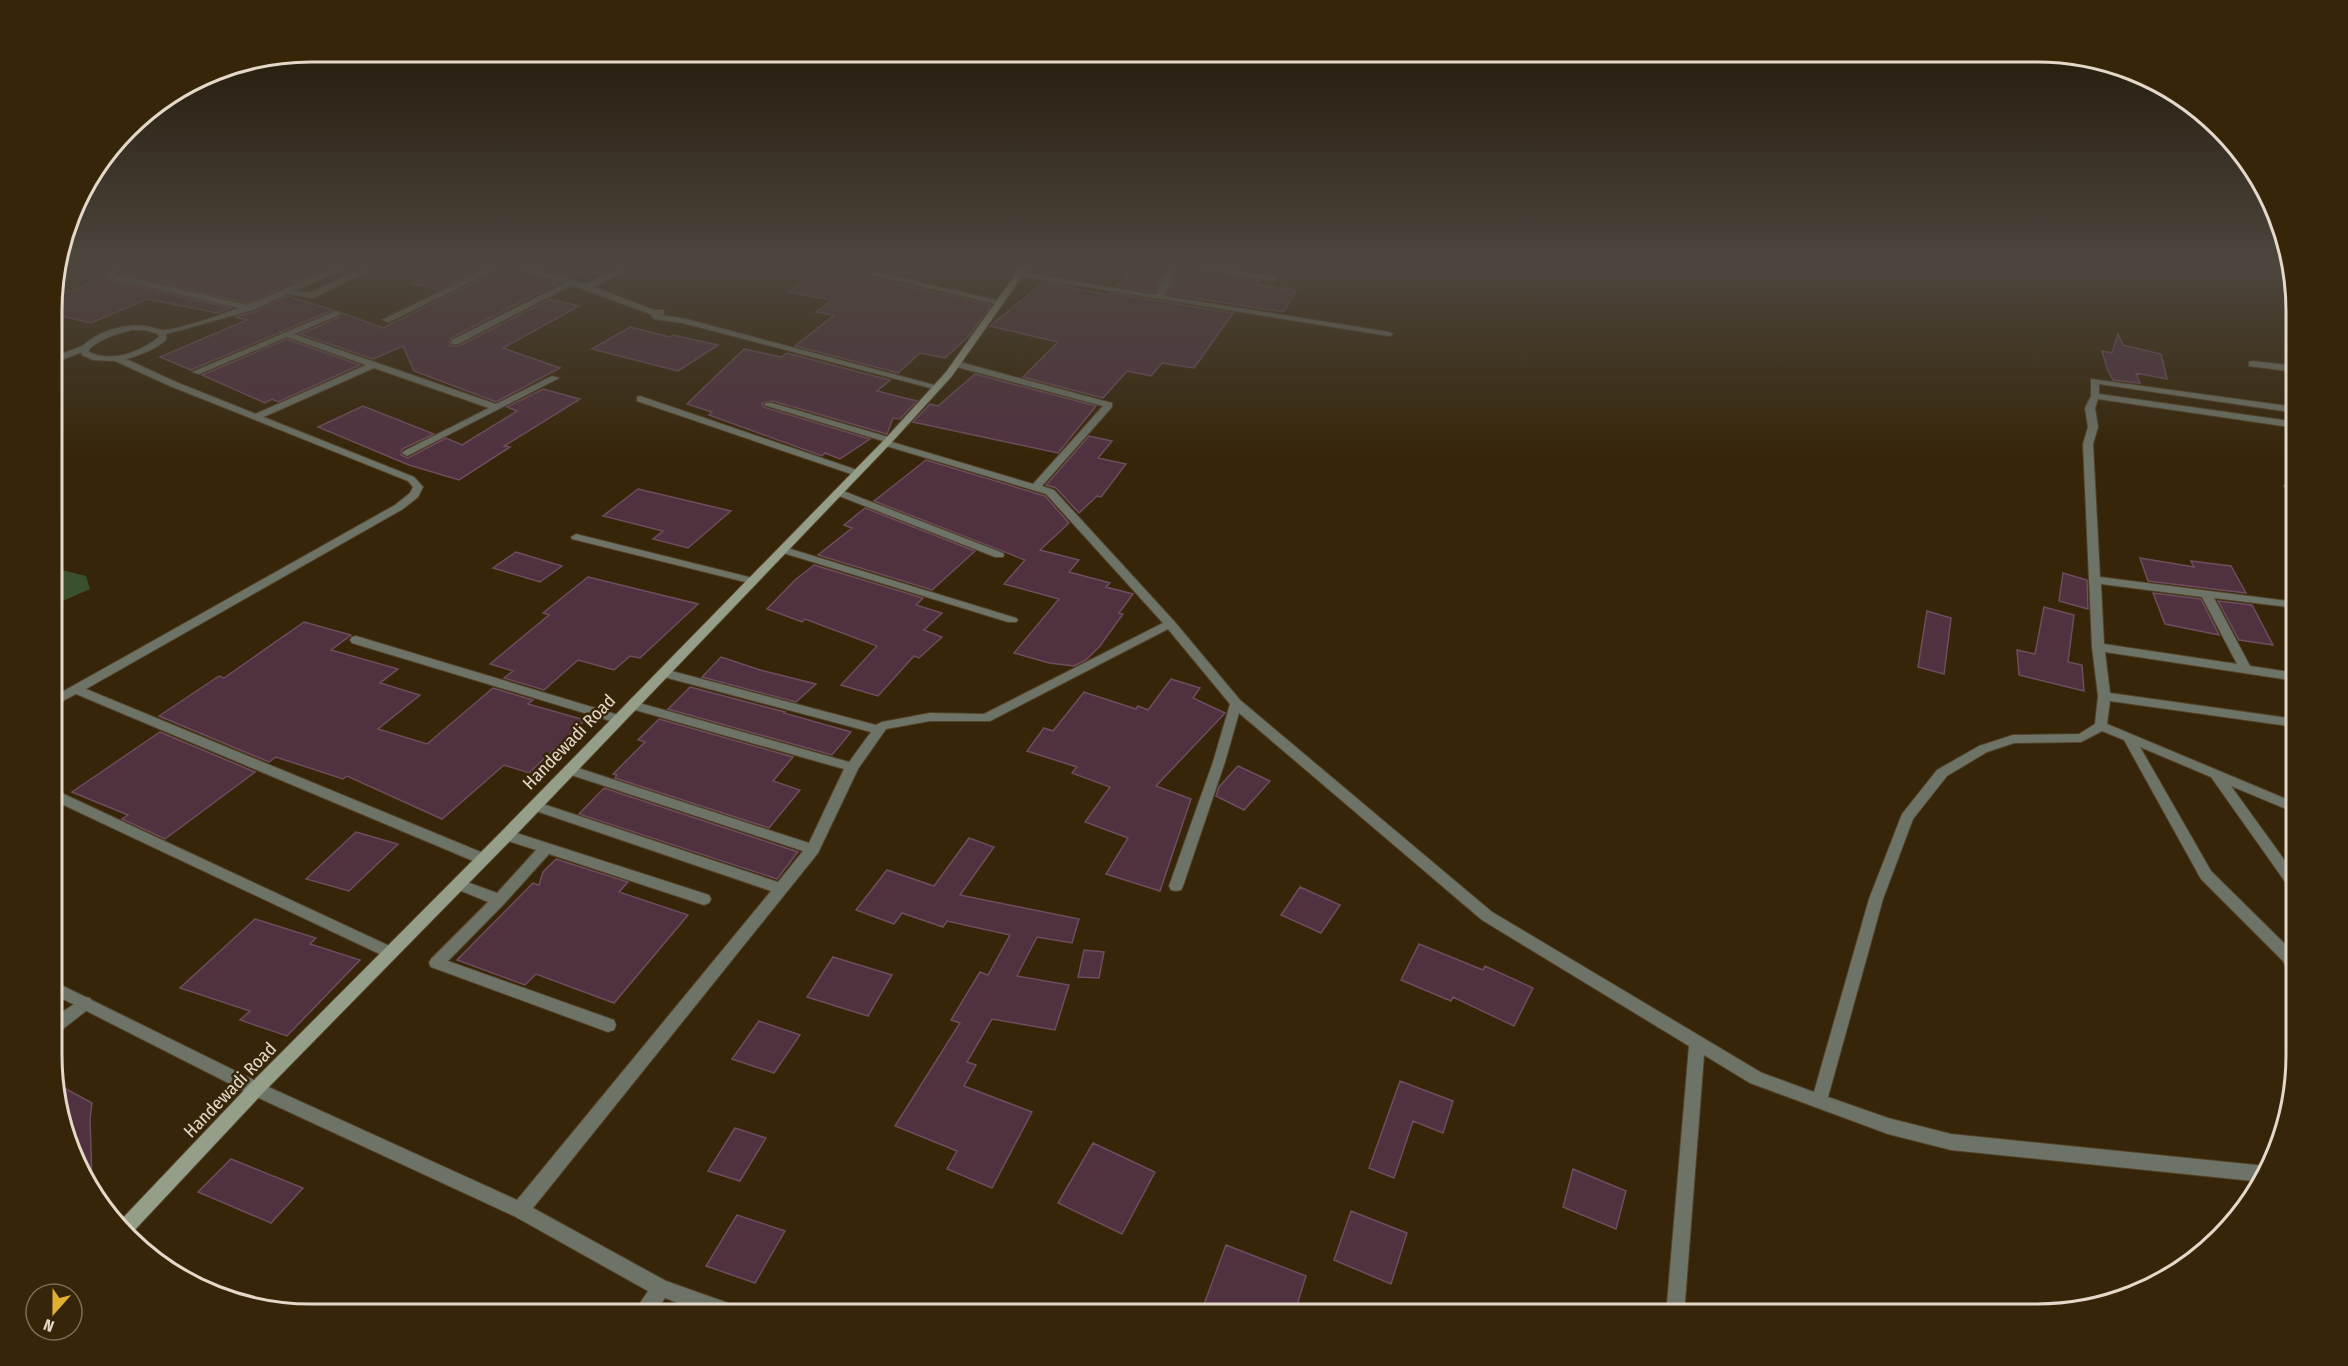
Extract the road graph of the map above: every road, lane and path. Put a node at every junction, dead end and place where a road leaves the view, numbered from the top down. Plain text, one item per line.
1 (115, 332) edge
2 (158, 332) edge
3 (168, 332) edge
4 (292, 332) edge
5 (475, 332) edge
6 (724, 332) edge
7 (979, 332) edge
8 (1375, 332) edge
9 (162, 333) junction
10 (287, 334) junction
11 (1389, 334) dead end
12 (455, 342) dead end
13 (85, 348) junction
14 (62, 357) edge
15 (116, 358) junction
16 (2252, 363) dead end
17 (373, 364) junction
18 (956, 364) junction
19 (2286, 368) edge
20 (196, 372) dead end
21 (555, 378) dead end
22 (938, 387) junction
23 (2094, 396) junction
24 (640, 399) dead end
25 (769, 405) dead end
26 (495, 407) junction
27 (2286, 409) edge
28 (256, 417) junction
29 (2286, 424) edge
30 (887, 441) junction
31 (407, 453) dead end
32 (857, 473) junction
33 (1035, 488) junction
34 (838, 492) junction
35 (576, 537) dead end
36 (784, 550) junction
37 (999, 555) dead end
38 (2095, 580) junction
39 (753, 581) junction
40 (2206, 594) junction
41 (2286, 604) edge
42 (1012, 620) dead end
43 (1170, 624) junction
44 (356, 640) dead end
45 (2098, 647) junction
46 (2246, 670) junction
47 (664, 673) junction
48 (2286, 676) edge
49 (75, 689) junction
50 (2104, 696) junction
51 (62, 697) edge
52 (1236, 703) junction
53 (632, 705) junction
54 (618, 719) junction
55 (2286, 722) edge
56 (2101, 726) junction
57 (878, 730) junction
58 (2128, 737) junction
59 (852, 767) junction
60 (570, 770) junction
61 (2215, 773) junction
62 (62, 798) edge
63 (2286, 804) edge
64 (535, 806) junction
65 (507, 835) junction
66 (546, 848) junction
67 (813, 849) junction
68 (483, 859) junction
69 (2286, 872) edge
70 (459, 884) junction
71 (1176, 886) dead end
72 (781, 889) junction
73 (704, 899) dead end
74 (499, 900) junction
75 (391, 953) junction
76 (2286, 954) edge
77 (62, 992) edge
78 (85, 1003) junction
79 (62, 1020) edge
80 (608, 1025) dead end
81 (1697, 1043) junction
82 (256, 1089) junction
83 (1819, 1101) junction
84 (2257, 1173) edge
85 (520, 1210) junction
86 (128, 1225) edge
87 (661, 1288) junction
88 (649, 1304) edge
89 (705, 1304) edge
90 (1676, 1304) edge

1 - 13 street
2 - 9 street
3 - 9 street
4 - 10 street
5 - 12 street
6 - 22 street
7 - 18 main road, Handewadi Road
8 - 11 street
9 - 15 street
10 - 17 street
10 - 20 street
13 - 14 street
13 - 15 street
15 - 28 street
16 - 19 street
17 - 26 street
17 - 28 street
18 - 22 main road, Handewadi Road
18 - 33 street
21 - 26 street
22 - 30 main road, Handewadi Road
23 - 27 street
23 - 29 street
23 - 38 street
24 - 32 street
25 - 30 street
26 - 31 street
28 - 49 street
30 - 32 main road, Handewadi Road
30 - 33 street
32 - 34 main road, Handewadi Road
33 - 43 street
34 - 36 main road, Handewadi Road
34 - 37 street
35 - 39 street
36 - 39 main road, Handewadi Road
36 - 42 street
38 - 40 street
38 - 45 street
39 - 47 main road, Handewadi Road
40 - 41 street
40 - 46 street
43 - 52 street
43 - 57 street
44 - 54 street
45 - 46 street
45 - 50 street
46 - 48 street
47 - 53 main road, Handewadi Road
47 - 57 street
49 - 51 street
49 - 68 street
50 - 55 street
50 - 56 street
52 - 71 street
52 - 81 street
53 - 54 main road, Handewadi Road
53 - 59 street
54 - 60 main road, Handewadi Road
56 - 58 street
56 - 83 street
57 - 59 street
58 - 61 street
58 - 76 street
59 - 67 street
60 - 64 main road, Handewadi Road
60 - 67 street
61 - 63 street
61 - 69 street
62 - 75 street
64 - 65 main road, Handewadi Road
64 - 72 street
65 - 66 street
65 - 68 main road, Handewadi Road
66 - 73 street
66 - 74 street
67 - 72 street
68 - 70 main road, Handewadi Road
70 - 74 street
70 - 75 main road, Handewadi Road
72 - 85 street
74 - 80 street
75 - 82 main road, Handewadi Road
77 - 78 street
78 - 79 street
78 - 82 street
81 - 83 street
81 - 90 street
82 - 85 street
82 - 86 main road, Handewadi Road
83 - 84 street
85 - 87 street
87 - 88 street
87 - 89 street

